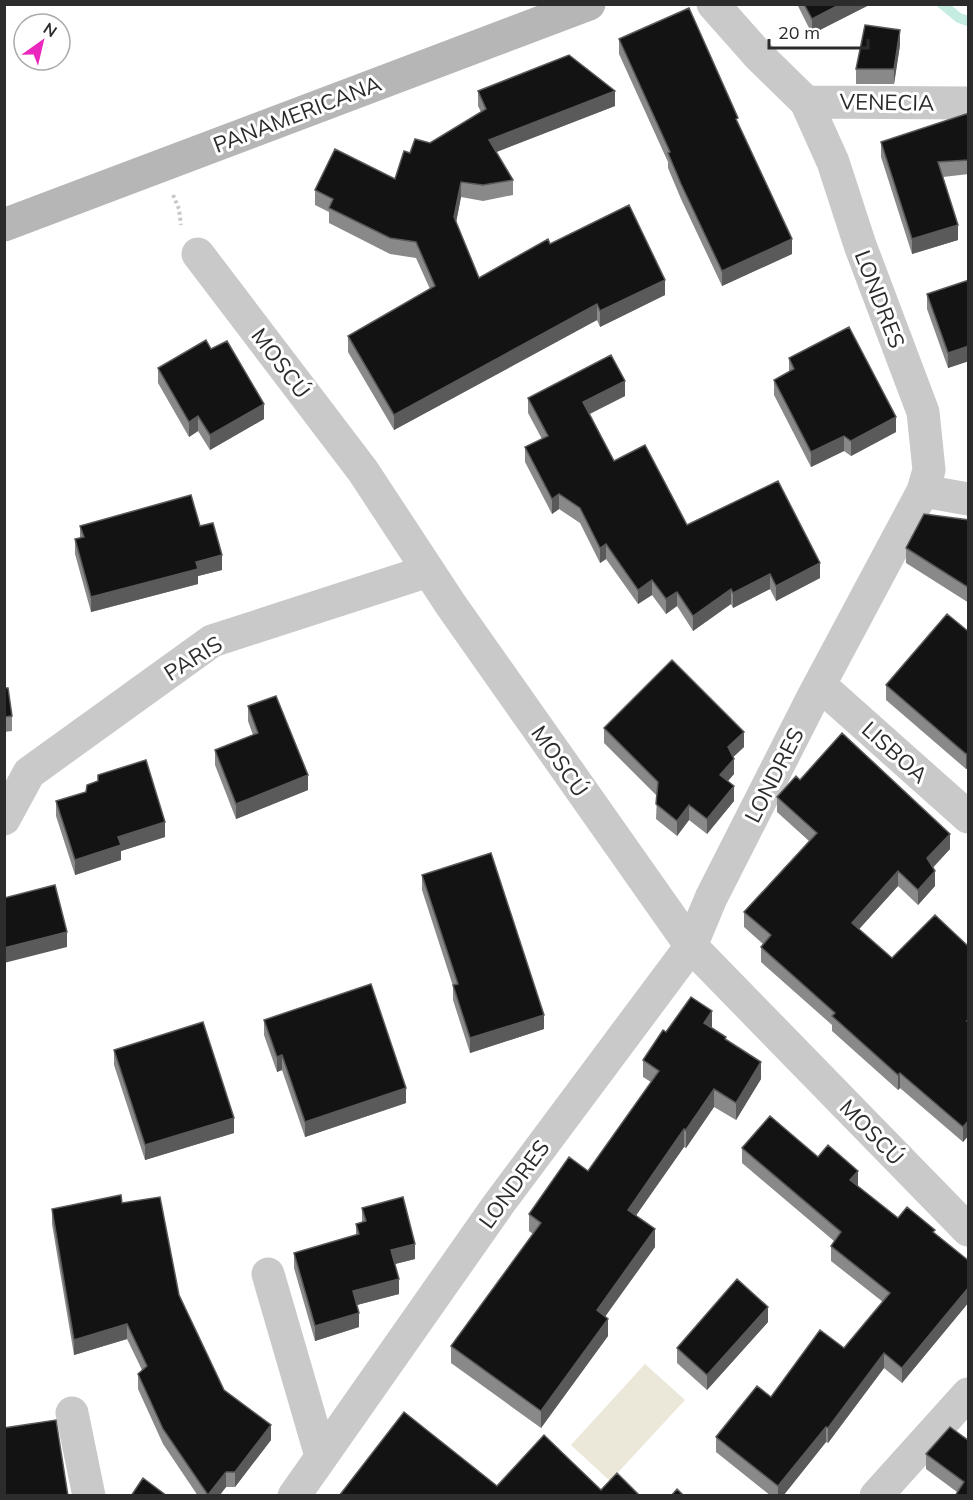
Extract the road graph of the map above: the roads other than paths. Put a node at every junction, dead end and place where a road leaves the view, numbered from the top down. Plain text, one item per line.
1 (589, 4) edge
2 (713, 4) edge
3 (806, 102) junction
4 (969, 103) edge
5 (4, 225) edge
6 (198, 254) road end
7 (923, 491) junction
8 (969, 499) edge
9 (428, 571) junction
10 (821, 686) junction
11 (969, 817) edge
12 (4, 819) edge
13 (691, 946) junction
14 (969, 1230) edge
15 (268, 1274) dead end
16 (969, 1394) edge
17 (72, 1413) dead end
18 (321, 1456) junction
19 (89, 1496) edge
20 (294, 1496) edge
21 (876, 1496) edge

1 - 5 main road, PANAMERICANA
2 - 3 street, LONDRES
3 - 4 street, VENECIA
3 - 7 street, LONDRES
6 - 9 street, MOSCÚ
7 - 8 street
7 - 10 street, LONDRES
9 - 12 street, PARIS
9 - 13 street, MOSCÚ
10 - 11 street, LISBOA
10 - 13 street, LONDRES
13 - 14 street, MOSCÚ
13 - 18 street, LONDRES
15 - 18 street
16 - 21 street
17 - 19 street
18 - 20 street, LONDRES

